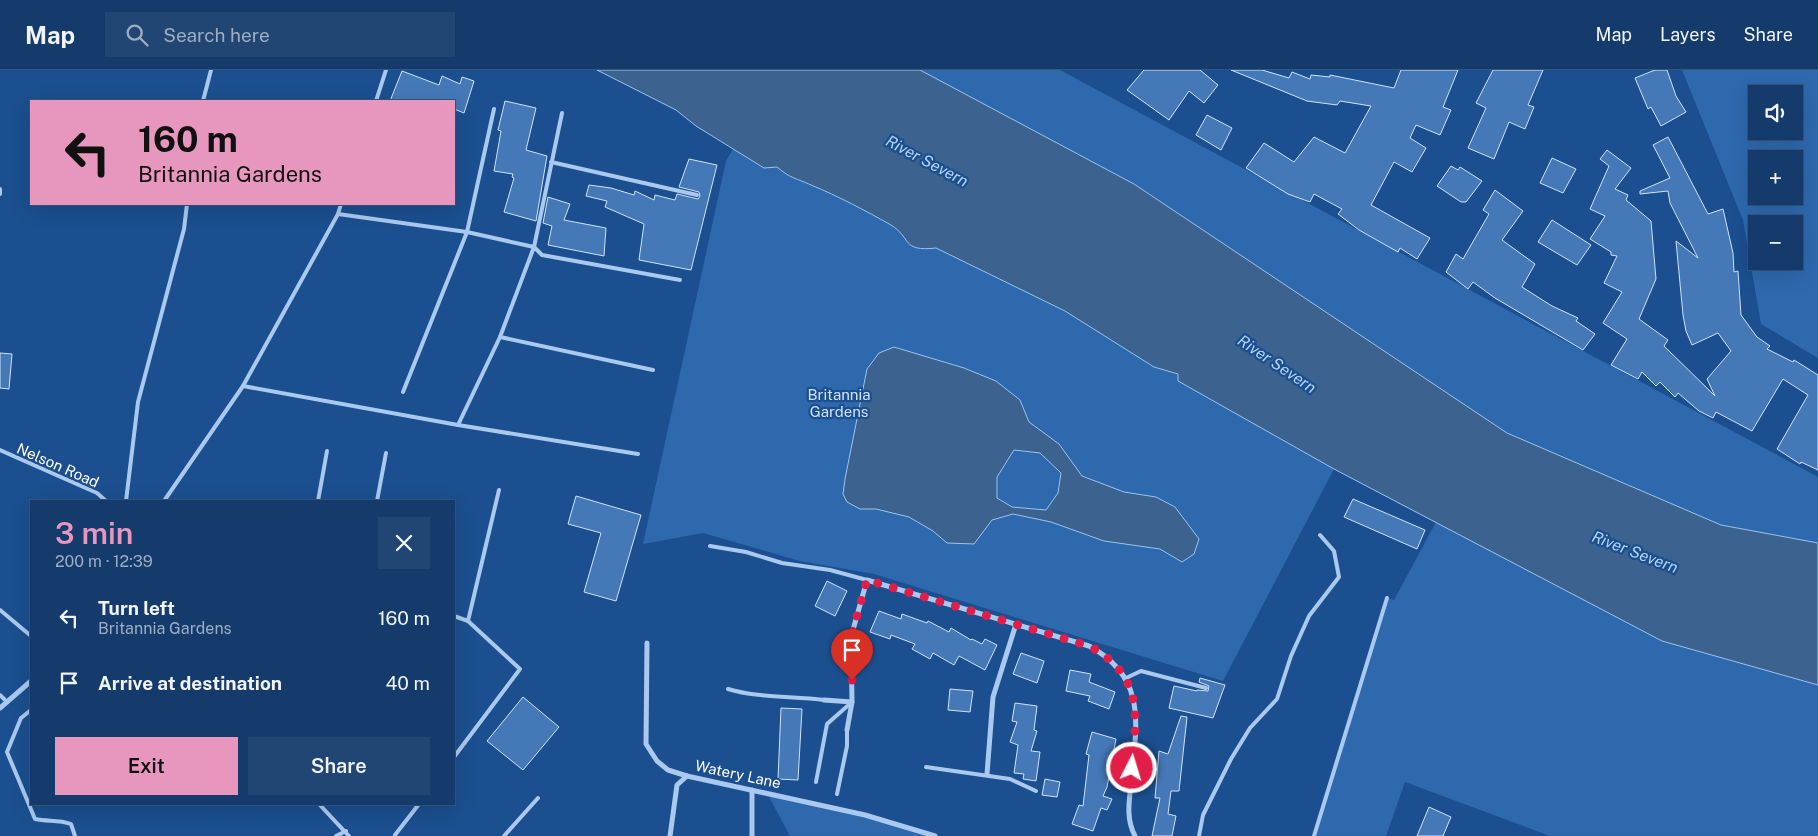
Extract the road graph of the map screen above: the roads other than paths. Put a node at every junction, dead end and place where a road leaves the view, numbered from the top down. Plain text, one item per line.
1 (211, 70) edge
2 (386, 70) edge
3 (203, 100) edge
4 (376, 100) edge
5 (494, 109) dead end
6 (562, 113) dead end
7 (551, 162) junction
8 (0, 189) edge
9 (0, 194) edge
10 (697, 195) dead end
11 (187, 205) edge
12 (341, 205) edge
13 (338, 214) junction
14 (466, 232) junction
15 (534, 247) junction
16 (680, 280) dead end
17 (500, 337) junction
18 (653, 370) dead end
19 (243, 386) junction
20 (402, 392) dead end
21 (458, 425) junction
22 (0, 450) edge
23 (328, 451) dead end
24 (386, 453) dead end
25 (638, 454) dead end
26 (499, 490) dead end
27 (105, 500) edge
28 (126, 500) edge
29 (165, 500) edge
30 (318, 500) edge
31 (377, 500) edge
32 (1320, 535) dead end
33 (710, 546) dead end
34 (867, 580) junction
35 (1387, 598) dead end
36 (0, 610) edge
37 (455, 616) edge
38 (468, 621) junction
39 (1016, 624) junction
40 (30, 635) edge
41 (647, 643) dead end
42 (1126, 678) junction
43 (30, 682) edge
44 (1206, 688) dead end
45 (728, 689) dead end
46 (0, 695) edge
47 (824, 700) joint
48 (7, 702) junction
49 (852, 702) junction
50 (0, 708) edge
51 (30, 711) edge
52 (847, 730) joint
53 (455, 756) edge
54 (926, 767) dead end
55 (987, 774) junction
56 (687, 776) junction
57 (816, 782) dead end
58 (752, 790) junction
59 (1036, 792) dead end
60 (837, 794) dead end
61 (538, 798) dead end
62 (320, 805) edge
63 (417, 805) edge
64 (346, 830) junction
65 (395, 835) edge
66 (75, 836) edge
67 (336, 836) edge
68 (350, 836) edge
69 (504, 836) edge
70 (670, 836) edge
71 (752, 836) edge
72 (935, 836) edge
73 (1135, 836) edge
74 (1199, 836) edge
75 (1314, 836) edge

1 - 3 lane
2 - 4 lane
5 - 14 lane
6 - 7 lane
7 - 10 lane
7 - 15 lane
8 - 9 lane
11 - 28 lane
12 - 13 lane
13 - 14 lane
13 - 19 lane
14 - 15 lane
14 - 20 lane
15 - 16 lane
15 - 17 lane
17 - 18 lane
17 - 21 lane
19 - 21 lane
19 - 29 lane
21 - 25 lane
22 - 27 lane, Nelson Road
23 - 30 lane
24 - 31 lane
26 - 38 lane
32 - 74 lane
33 - 34 lane
34 - 39 street
34 - 49 street
35 - 75 lane
36 - 40 lane
37 - 38 lane
38 - 53 lane
39 - 42 street
39 - 55 street
41 - 56 street, Watery Lane
42 - 44 lane
42 - 73 street
43 - 48 street
45 - 47 lane
46 - 48 lane
47 - 49 street
48 - 50 street
49 - 52 street
49 - 57 lane
51 - 66 lane
52 - 60 lane
54 - 55 lane
55 - 59 lane
56 - 58 street, Watery Lane
56 - 70 street
58 - 71 street
58 - 72 street, Watery Lane
61 - 69 lane
62 - 64 lane
63 - 65 lane
64 - 67 lane
64 - 68 lane

